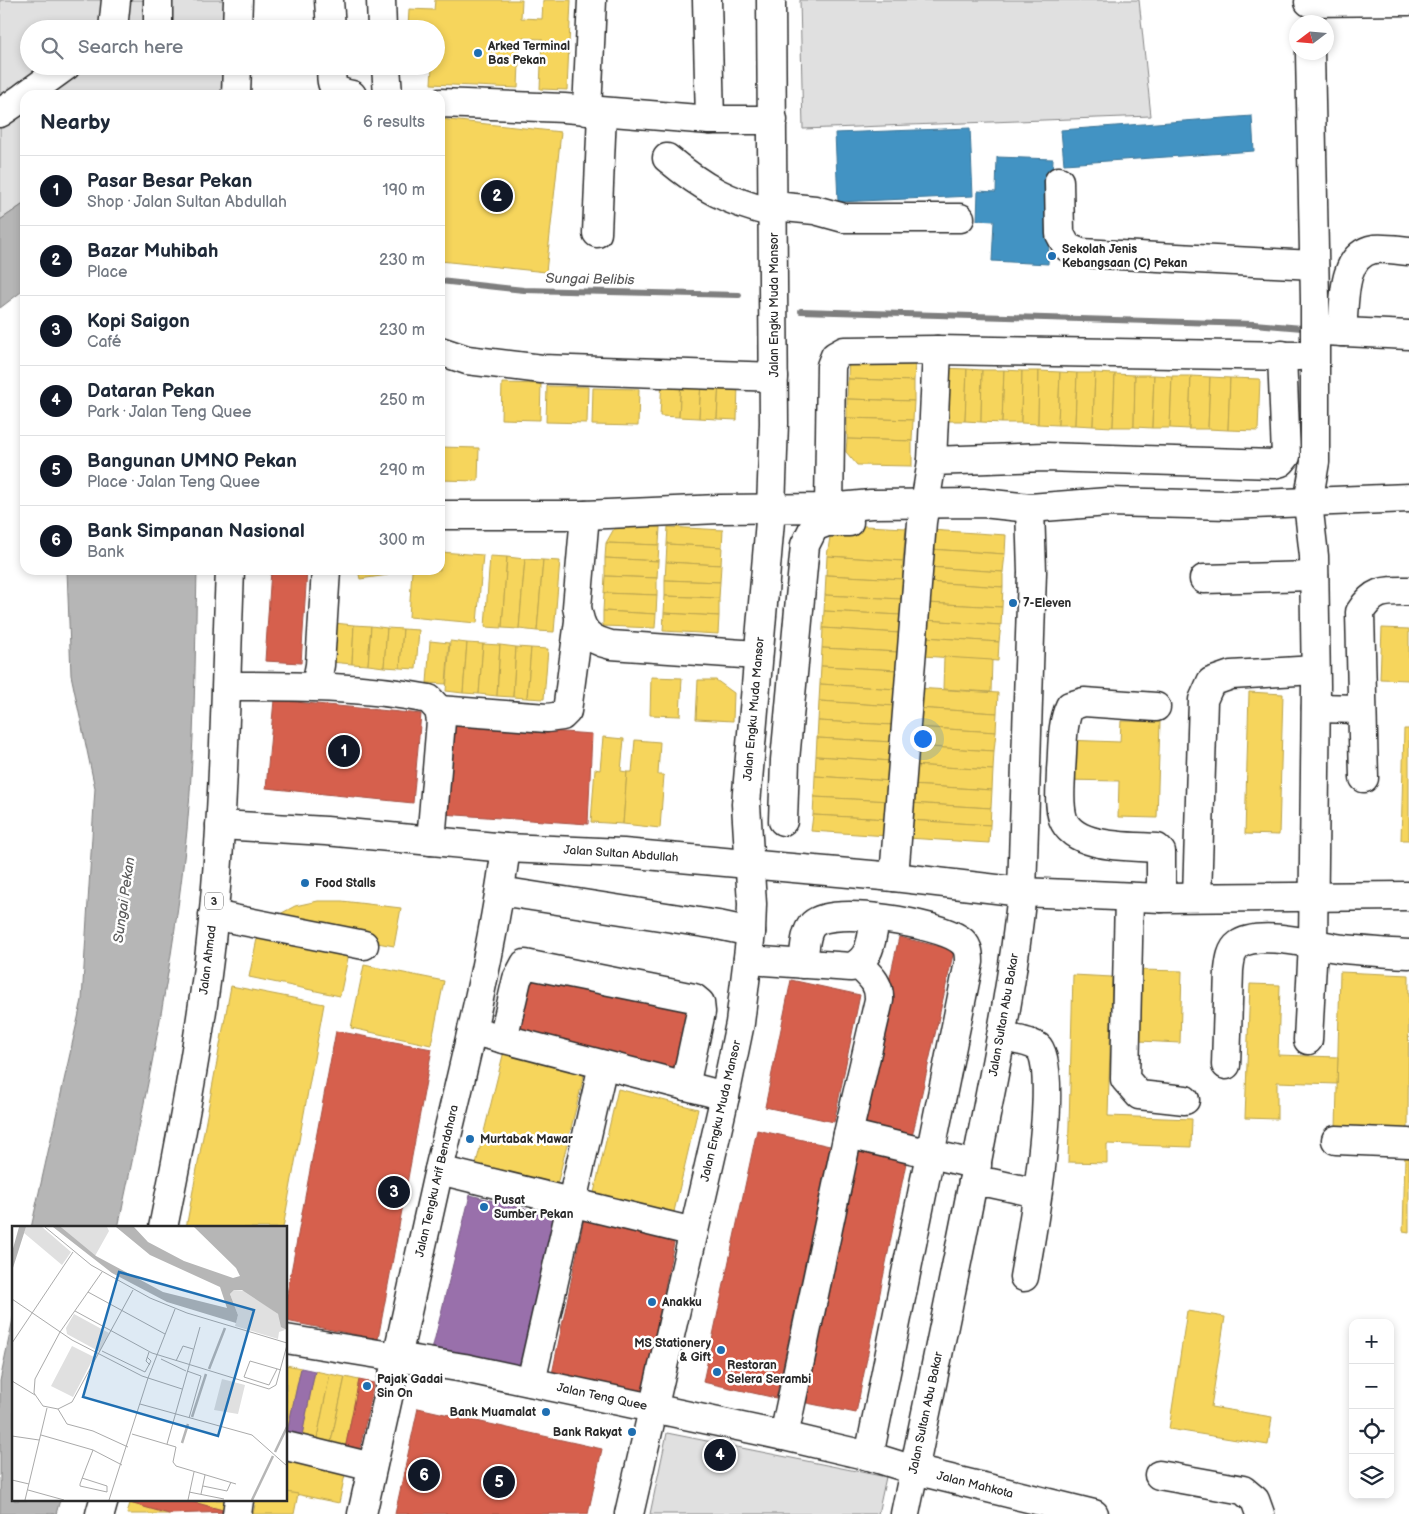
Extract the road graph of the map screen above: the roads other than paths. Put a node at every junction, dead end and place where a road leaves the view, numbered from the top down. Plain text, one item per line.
1 (116, 0) edge
2 (158, 0) edge
3 (238, 0) edge
4 (329, 0) edge
5 (381, 0) edge
6 (592, 0) edge
7 (706, 0) edge
8 (771, 0) edge
9 (1409, 1) edge
10 (1309, 8) edge
11 (114, 20) edge
12 (158, 20) edge
13 (237, 20) edge
14 (330, 20) edge
15 (382, 20) edge
16 (1310, 60) edge
17 (53, 75) edge
18 (237, 75) edge
19 (331, 75) edge
20 (387, 75) edge
21 (32, 90) edge
22 (236, 90) edge
23 (337, 90) edge
24 (388, 90) edge
25 (20, 99) edge
26 (445, 103) edge
27 (595, 111) junction
28 (0, 114) edge
29 (710, 120) junction
30 (773, 120) junction
31 (667, 158) dead end
32 (1059, 181) dead end
33 (774, 209) junction
34 (960, 218) dead end
35 (597, 233) dead end
36 (1409, 251) edge
37 (1314, 265) junction
38 (1342, 332) junction
39 (1409, 335) edge
40 (1314, 344) junction
41 (937, 350) junction
42 (445, 353) edge
43 (1282, 355) junction
44 (774, 377) junction
45 (932, 461) junction
46 (1409, 498) edge
47 (1308, 503) junction
48 (829, 508) junction
49 (1030, 508) junction
50 (771, 509) junction
51 (923, 513) junction
52 (445, 515) edge
53 (585, 515) junction
54 (230, 575) edge
55 (326, 575) edge
56 (1314, 576) junction
57 (1204, 579) dead end
58 (765, 585) junction
59 (800, 587) junction
60 (1409, 591) edge
61 (579, 621) junction
62 (757, 654) junction
63 (1315, 670) junction
64 (227, 686) junction
65 (316, 686) junction
66 (1156, 707) dead end
67 (1316, 708) junction
68 (1361, 709) junction
69 (439, 710) junction
70 (749, 758) junction
71 (785, 760) junction
72 (1364, 778) dead end
73 (783, 821) dead end
74 (220, 825) junction
75 (431, 841) junction
76 (506, 848) junction
77 (750, 864) junction
78 (894, 877) junction
79 (500, 891) junction
80 (1022, 892) junction
81 (1313, 896) junction
82 (1409, 896) edge
83 (1129, 897) junction
84 (1197, 897) junction
85 (1161, 898) junction
86 (213, 914) junction
87 (875, 918) junction
88 (751, 932) junction
89 (1313, 944) junction
90 (364, 945) dead end
91 (1409, 954) edge
92 (748, 960) junction
93 (803, 964) junction
94 (858, 964) junction
95 (472, 1031) junction
96 (1001, 1037) junction
97 (503, 1039) junction
98 (1308, 1040) dead end
99 (603, 1064) junction
100 (1226, 1065) dead end
101 (685, 1086) junction
102 (726, 1096) junction
103 (1185, 1100) dead end
104 (848, 1134) junction
105 (1336, 1140) dead end
106 (1409, 1143) edge
107 (932, 1154) junction
108 (439, 1170) junction
109 (975, 1174) junction
110 (1037, 1193) junction
111 (572, 1202) junction
112 (163, 1226) edge
113 (694, 1232) junction
114 (1024, 1277) dead end
115 (288, 1339) edge
116 (397, 1357) junction
117 (531, 1382) junction
118 (654, 1408) junction
119 (784, 1436) junction
120 (288, 1446) edge
121 (869, 1456) junction
122 (372, 1467) junction
123 (914, 1470) junction
124 (1160, 1475) dead end
125 (362, 1514) edge
126 (629, 1514) edge
127 (905, 1514) edge
128 (1094, 1514) edge
129 (1260, 1514) edge

1 - 11 main road
2 - 12 main road
3 - 13 main road
4 - 14 main road
5 - 15 main road
6 - 27 main road
7 - 29 main road
8 - 30 main road, Jalan Engku Muda Mansor
9 - 10 main road
16 - 37 main road
17 - 21 main road
18 - 22 main road
19 - 23 main road
20 - 24 main road
25 - 28 main road
26 - 27 main road
27 - 29 main road
27 - 35 main road
29 - 30 main road
30 - 33 main road, Jalan Engku Muda Mansor
31 - 33 main road
32 - 37 main road
33 - 34 main road
33 - 44 main road, Jalan Engku Muda Mansor
36 - 38 main road
37 - 40 main road
38 - 39 main road
38 - 40 main road
40 - 43 main road
40 - 47 main road
41 - 43 main road
41 - 45 main road
41 - 48 main road
42 - 44 main road
43 - 45 main road
44 - 50 main road, Jalan Engku Muda Mansor
45 - 51 main road
46 - 47 main road
47 - 49 main road
47 - 56 main road
48 - 50 main road
48 - 51 main road
49 - 51 main road
49 - 80 main road, Jalan Sultan Abu Bakar
50 - 53 main road
50 - 58 main road, Jalan Engku Muda Mansor
51 - 59 main road
51 - 78 main road
52 - 53 main road
53 - 61 main road
54 - 64 main road, Jalan Ahmad / 3
55 - 65 main road
56 - 57 main road
56 - 63 main road
58 - 59 main road
58 - 62 main road, Jalan Engku Muda Mansor
59 - 71 main road
60 - 68 main road
61 - 62 main road
61 - 69 main road
62 - 70 main road, Jalan Engku Muda Mansor
63 - 67 main road
63 - 84 main road
64 - 65 main road
64 - 74 main road, Jalan Ahmad / 3
65 - 69 main road
66 - 85 main road
67 - 68 main road
67 - 81 main road
68 - 72 main road
69 - 75 main road
70 - 71 main road
70 - 77 main road, Jalan Engku Muda Mansor
71 - 73 main road
74 - 75 main road, Jalan Sultan Abdullah
74 - 86 main road, Jalan Ahmad / 3
75 - 76 main road, Jalan Sultan Abdullah
76 - 77 main road, Jalan Sultan Abdullah
76 - 79 main road, Jalan Tengku Arif Bendahara
77 - 78 main road, Jalan Sultan Abdullah
77 - 88 main road, Jalan Engku Muda Mansor
78 - 80 main road, Jalan Sultan Abdullah
79 - 88 main road
79 - 95 main road, Jalan Tengku Arif Bendahara
80 - 83 main road, Jalan Sultan Abdullah
80 - 96 main road, Jalan Sultan Abu Bakar
81 - 82 main road, Jalan Sultan Abdullah
81 - 84 main road, Jalan Sultan Abdullah
81 - 89 main road
83 - 85 main road, Jalan Sultan Abdullah
83 - 103 main road
84 - 85 main road, Jalan Sultan Abdullah
86 - 90 main road
86 - 112 main road, Jalan Ahmad / 3
87 - 93 main road
87 - 94 main road
87 - 107 main road
88 - 92 main road, Jalan Engku Muda Mansor
89 - 91 main road
89 - 98 main road
89 - 100 main road
92 - 93 main road
92 - 102 main road, Jalan Engku Muda Mansor
93 - 94 main road
94 - 104 main road
95 - 97 main road
95 - 108 main road, Jalan Tengku Arif Bendahara
96 - 109 main road, Jalan Sultan Abu Bakar
96 - 110 main road
97 - 99 main road
97 - 101 main road
99 - 101 main road
99 - 111 main road
101 - 102 main road
102 - 113 main road, Jalan Engku Muda Mansor
104 - 107 main road
104 - 119 main road
105 - 106 main road
107 - 109 main road
107 - 121 main road
108 - 111 main road
108 - 116 main road, Jalan Tengku Arif Bendahara
109 - 110 main road
109 - 123 main road, Jalan Sultan Abu Bakar
110 - 114 main road
111 - 113 main road
111 - 117 main road
113 - 118 main road, Jalan Engku Muda Mansor
115 - 116 main road, Jalan Teng Quee
116 - 117 main road, Jalan Teng Quee
116 - 122 main road, Jalan Tengku Arif Bendahara
117 - 118 main road, Jalan Teng Quee
118 - 119 main road, Jalan Teng Quee
118 - 126 main road, Jalan Engku Muda Mansor
119 - 121 main road, Jalan Teng Quee
120 - 122 main road
121 - 123 main road, Jalan Teng Quee
122 - 125 main road, Jalan Tengku Arif Bendahara
123 - 127 main road, Jalan Sultan Abu Bakar
123 - 128 main road, Jalan Mahkota
124 - 129 main road

